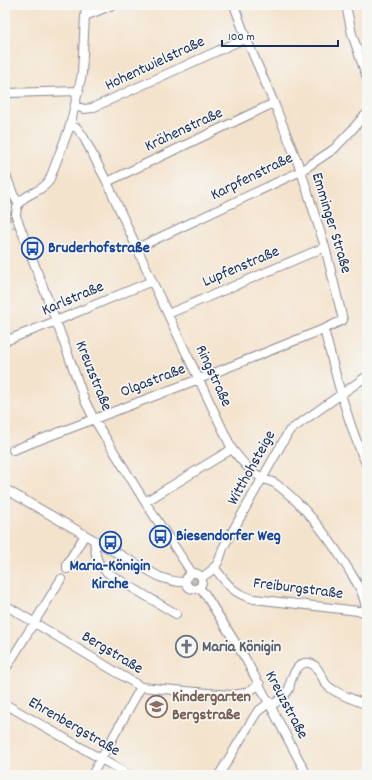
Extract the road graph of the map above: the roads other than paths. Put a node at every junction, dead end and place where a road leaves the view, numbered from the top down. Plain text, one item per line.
1 (86, 5) edge
2 (112, 5) edge
3 (234, 5) edge
4 (346, 5) edge
5 (85, 16) junction
6 (246, 38) junction
7 (367, 78) edge
8 (79, 91) junction
9 (5, 92) edge
10 (274, 103) junction
11 (75, 106) junction
12 (367, 114) edge
13 (70, 126) junction
14 (301, 170) junction
15 (5, 173) edge
16 (106, 182) junction
17 (18, 203) junction
18 (325, 246) junction
19 (136, 248) junction
20 (152, 280) junction
21 (168, 314) junction
22 (56, 321) junction
23 (324, 329) junction
24 (5, 341) edge
25 (367, 376) edge
26 (199, 379) junction
27 (341, 395) junction
28 (94, 419) junction
29 (232, 449) junction
30 (13, 450) dead end
31 (367, 466) edge
32 (263, 479) junction
33 (5, 488) edge
34 (145, 502) junction
35 (85, 535) junction
36 (94, 540) junction
37 (214, 567) junction
38 (67, 569) dead end
39 (192, 573) junction
40 (202, 577) junction
41 (61, 579) dead end
42 (186, 582) junction
43 (200, 588) junction
44 (5, 605) edge
45 (366, 612) edge
46 (176, 614) dead end
47 (34, 622) junction
48 (5, 670) edge
49 (260, 684) junction
50 (141, 687) junction
51 (5, 704) edge
52 (270, 704) junction
53 (367, 705) edge
54 (102, 759) junction
55 (92, 775) edge
56 (128, 775) edge
57 (219, 775) edge
58 (308, 775) edge

1 - 5 street
2 - 5 street
3 - 6 street, Emminger Straße
4 - 7 street
5 - 8 street
6 - 10 street, Emminger Straße
6 - 11 street, Hohentwielstraße
8 - 9 street
8 - 11 street
10 - 14 street, Emminger Straße
10 - 16 street, Krähenstraße
11 - 13 street
12 - 14 street, Karpfenstraße
13 - 16 street, Ringstraße
13 - 17 street
14 - 18 street, Emminger Straße
14 - 19 street, Karpfenstraße
15 - 17 street, Kreuzstraße
16 - 19 street, Ringstraße
17 - 22 street, Kreuzstraße
18 - 21 street, Lupfenstraße
18 - 23 street, Emminger Straße
19 - 20 street, Ringstraße
20 - 21 street, Ringstraße
20 - 22 street, Karlstraße
21 - 26 street, Ringstraße
22 - 24 street, Karlstraße
22 - 28 street, Kreuzstraße
23 - 26 street, Olgastraße
23 - 27 street
25 - 27 street, Witthohsteige
26 - 28 street, Olgastraße
26 - 29 street, Ringstraße
27 - 31 street
27 - 32 street, Witthohsteige
28 - 30 street, Olgastraße
28 - 34 street, Kreuzstraße
29 - 32 street, Ringstraße
29 - 34 street
32 - 37 street, Witthohsteige
32 - 45 street, Ringstraße
33 - 35 street
34 - 39 street, Kreuzstraße
35 - 36 street
35 - 38 street
36 - 42 street
36 - 46 street
37 - 40 street, Witthohsteige
37 - 45 street, Freiburgstraße
39 - 40 street
39 - 42 street
40 - 43 street
41 - 47 street
42 - 43 street
43 - 49 street, Kreuzstraße
44 - 47 street, Bergstraße
47 - 48 street
47 - 50 street, Bergstraße
49 - 50 street, Bergstraße
49 - 52 street, Kreuzstraße
50 - 54 street
51 - 54 street, Ehrenbergstraße
52 - 53 street
52 - 57 street
52 - 58 street, Kreuzstraße
54 - 55 street
54 - 56 street, Ehrenbergstraße

